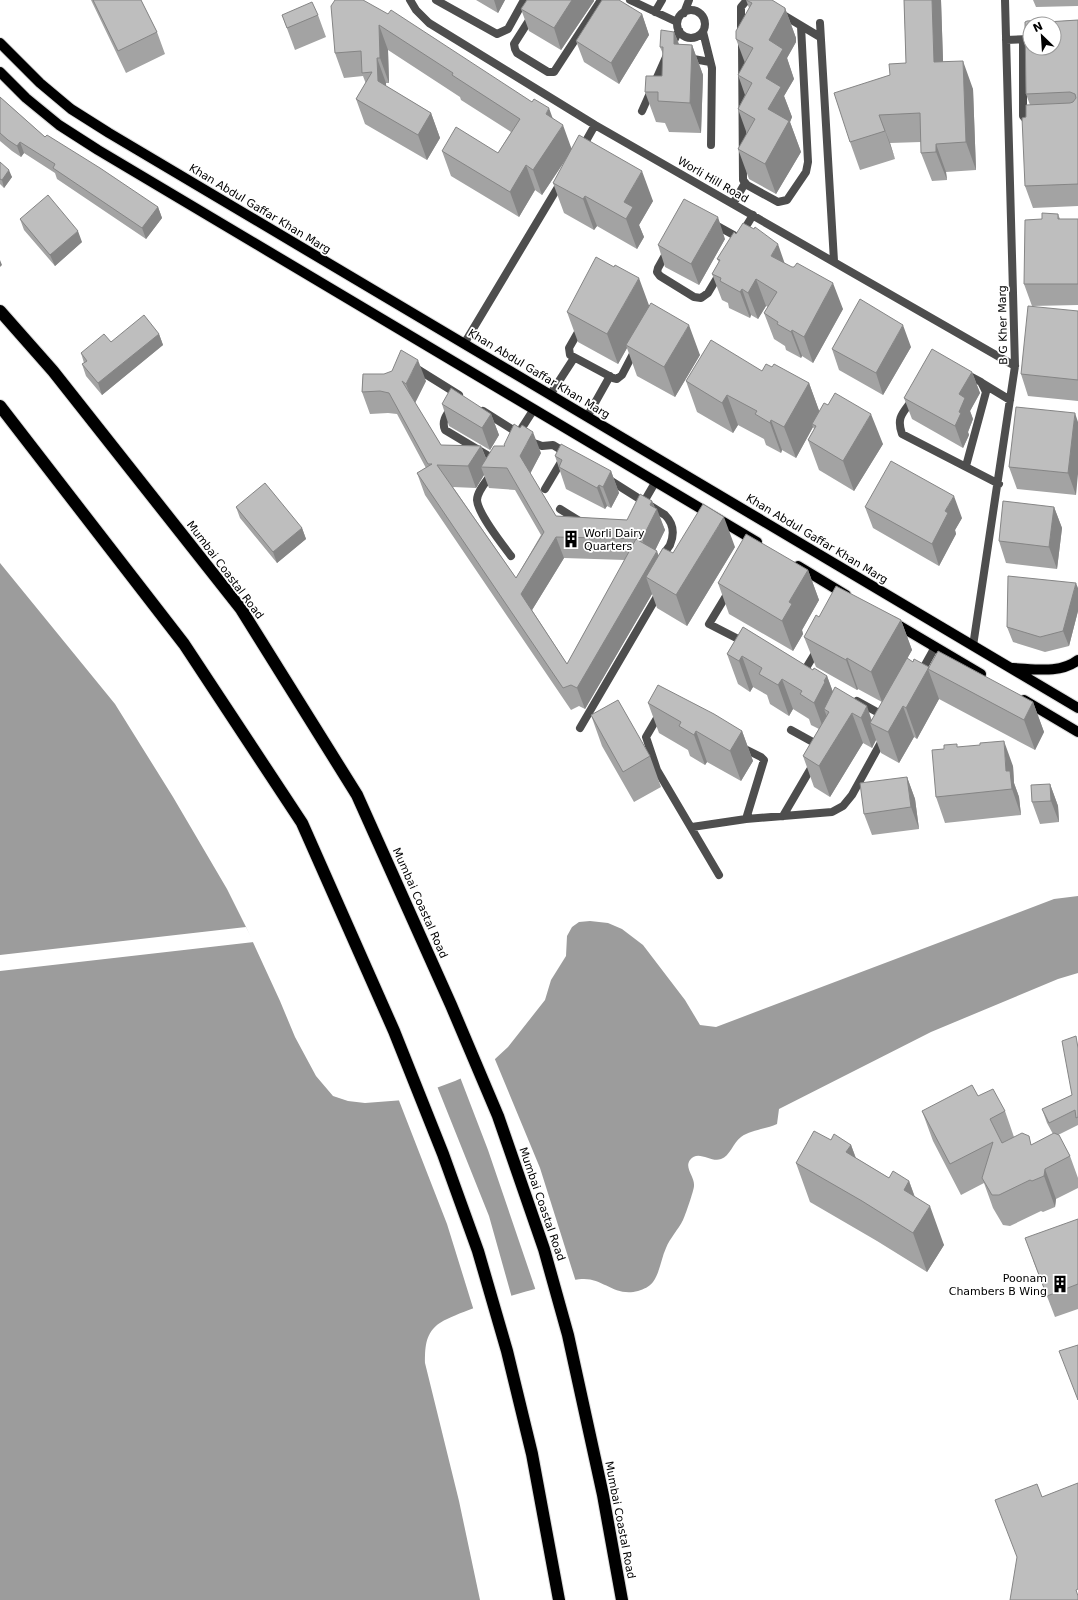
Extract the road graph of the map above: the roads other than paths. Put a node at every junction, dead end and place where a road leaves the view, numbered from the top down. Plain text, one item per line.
1 (410, 0) edge
2 (436, 0) edge
3 (524, 0) edge
4 (542, 0) edge
5 (601, 0) edge
6 (630, 0) edge
7 (662, 0) edge
8 (689, 0) edge
9 (747, 0) edge
10 (1005, 0) edge
11 (770, 7) edge
12 (655, 12) junction
13 (684, 13) junction
14 (820, 23) dead end
15 (678, 26) junction
16 (801, 26) junction
17 (703, 32) junction
18 (820, 37) junction
19 (1022, 39) edge
20 (1006, 40) junction
21 (0, 43) edge
22 (675, 56) junction
23 (1025, 56) edge
24 (710, 62) junction
25 (0, 72) edge
26 (642, 111) dead end
27 (1042, 120) edge
28 (596, 125) junction
29 (711, 145) dead end
30 (579, 153) edge
31 (567, 173) edge
32 (745, 183) junction
33 (733, 204) junction
34 (753, 215) junction
35 (707, 220) edge
36 (671, 243) edge
37 (834, 261) junction
38 (724, 266) edge
39 (0, 311) edge
40 (584, 322) edge
41 (639, 342) edge
42 (464, 344) junction
43 (574, 358) junction
44 (407, 365) edge
45 (1015, 366) junction
46 (955, 369) edge
47 (610, 376) junction
48 (981, 382) junction
49 (916, 394) edge
50 (550, 395) junction
51 (1010, 400) junction
52 (0, 406) edge
53 (479, 408) edge
54 (534, 409) junction
55 (587, 417) junction
56 (516, 436) junction
57 (966, 466) junction
58 (598, 473) edge
59 (656, 482) junction
60 (999, 484) junction
61 (545, 489) dead end
62 (644, 501) junction
63 (560, 509) dead end
64 (636, 514) edge
65 (590, 528) edge
66 (768, 548) edge
67 (511, 556) dead end
68 (788, 560) edge
69 (666, 565) edge
70 (663, 586) edge
71 (732, 586) edge
72 (855, 600) edge
73 (882, 616) edge
74 (823, 641) edge
75 (974, 646) junction
76 (935, 647) junction
77 (756, 648) edge
78 (1078, 660) edge
79 (1011, 668) junction
80 (803, 673) edge
81 (992, 681) edge
82 (915, 682) edge
83 (1018, 696) edge
84 (847, 704) edge
85 (664, 707) edge
86 (1078, 708) edge
87 (580, 728) dead end
88 (791, 730) dead end
89 (1078, 732) edge
90 (733, 742) edge
91 (783, 816) junction
92 (746, 819) junction
93 (692, 827) junction
94 (719, 875) dead end
95 (559, 1600) edge
96 (622, 1600) edge

1 - 28 street, Worli Hill Road
2 - 3 street
4 - 5 street
6 - 12 street
7 - 12 street
8 - 13 street
9 - 32 street
10 - 20 street, B G Kher Marg
11 - 16 street
12 - 15 street
13 - 15 street
13 - 17 street
14 - 18 street
15 - 17 street
15 - 22 street
16 - 18 street
16 - 32 street
17 - 24 street
18 - 37 street
19 - 20 street
20 - 45 street, B G Kher Marg
21 - 42 main road, Khan Abdul Gaffar Khan Marg
22 - 24 street
22 - 26 street
23 - 27 street
24 - 29 street
25 - 54 main road
28 - 30 street
28 - 33 street, Worli Hill Road
31 - 42 street
32 - 33 street
33 - 34 street, Worli Hill Road
34 - 35 street
34 - 37 street, Worli Hill Road
36 - 38 street
37 - 45 street, Worli Hill Road
39 - 96 highway, Mumbai Coastal Road
40 - 43 street
41 - 47 street
42 - 50 main road, Khan Abdul Gaffar Khan Marg
43 - 47 street
43 - 50 street
44 - 67 street
45 - 51 street, B G Kher Marg
46 - 48 street
47 - 55 street
48 - 51 street
48 - 57 street
49 - 57 street
50 - 55 main road, Khan Abdul Gaffar Khan Marg
51 - 60 street, B G Kher Marg
52 - 95 highway
53 - 56 street
54 - 56 street
54 - 59 main road
55 - 75 main road, Khan Abdul Gaffar Khan Marg
56 - 61 street
57 - 60 street
58 - 62 street
59 - 62 street
59 - 66 main road
60 - 75 street, B G Kher Marg
62 - 64 street
62 - 69 street
63 - 65 street
68 - 72 main road
70 - 87 street
71 - 77 street
73 - 76 main road
74 - 80 street
75 - 79 main road, Khan Abdul Gaffar Khan Marg
76 - 81 main road
76 - 82 street
78 - 79 main road
79 - 86 main road, Khan Abdul Gaffar Khan Marg
83 - 89 main road
84 - 91 street
85 - 93 street
88 - 91 street
90 - 92 street
91 - 92 street
92 - 93 street
93 - 94 street

